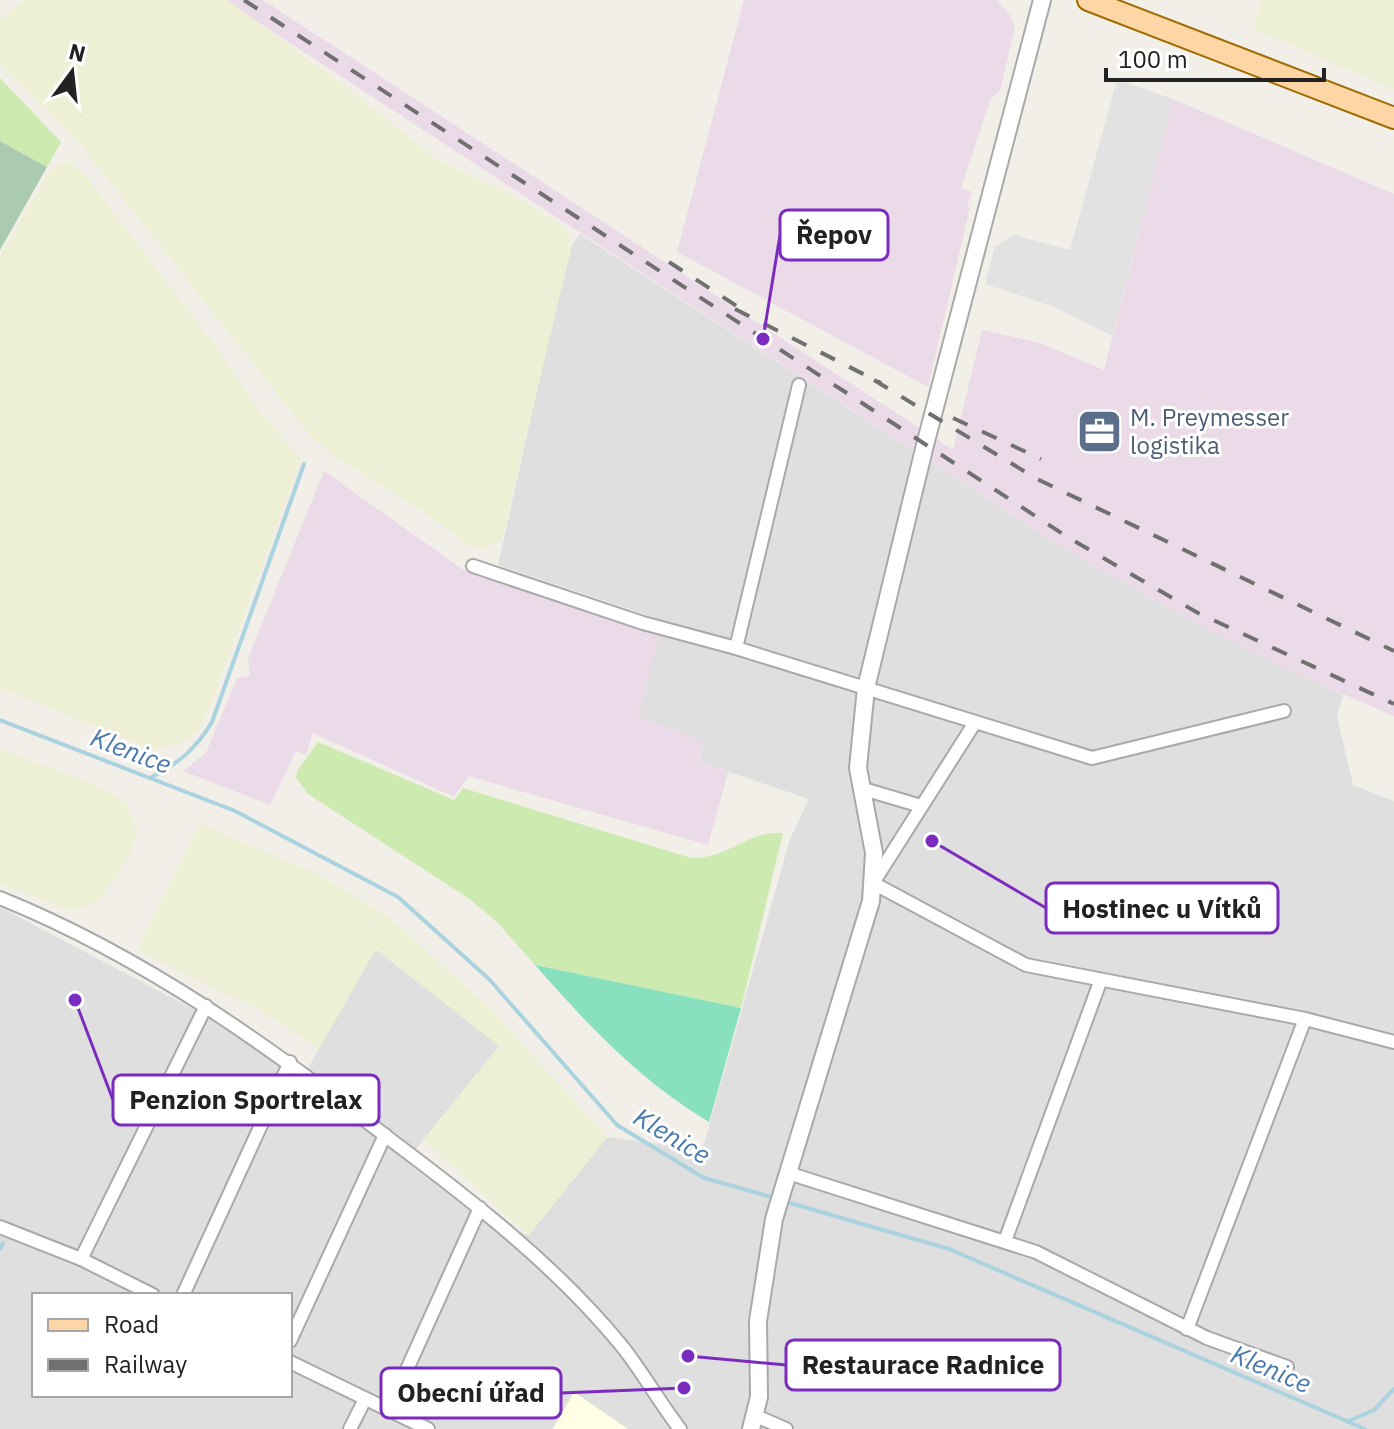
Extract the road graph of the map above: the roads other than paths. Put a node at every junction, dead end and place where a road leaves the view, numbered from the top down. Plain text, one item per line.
1 (1042, 0) edge
2 (1088, 0) edge
3 (1394, 118) edge
4 (799, 385) dead end
5 (473, 566) dead end
6 (736, 648) junction
7 (866, 688) junction
8 (1284, 711) dead end
9 (974, 724) junction
10 (860, 788) junction
11 (921, 806) junction
12 (873, 883) junction
13 (0, 898) edge
14 (1100, 982) junction
15 (206, 1006) junction
16 (1305, 1019) junction
17 (1394, 1042) edge
18 (290, 1062) junction
19 (385, 1135) junction
20 (787, 1177) junction
21 (480, 1208) junction
22 (0, 1227) edge
23 (1005, 1241) junction
24 (81, 1259) junction
25 (149, 1293) edge
26 (184, 1293) edge
27 (1187, 1329) junction
28 (292, 1337) edge
29 (292, 1363) edge
30 (1287, 1367) dead end
31 (365, 1399) junction
32 (389, 1409) junction
33 (754, 1423) edge
34 (350, 1429) edge
35 (428, 1429) edge
36 (680, 1429) edge
37 (786, 1429) edge

1 - 7 street
2 - 3 main road
4 - 6 street
5 - 6 street
6 - 7 street
7 - 9 street
7 - 10 street
8 - 9 street
9 - 11 street
10 - 11 street
10 - 12 street
11 - 12 street
12 - 14 street
12 - 20 street
13 - 15 street
14 - 16 street
14 - 23 street
15 - 18 street
15 - 24 street
16 - 17 street
16 - 27 street
18 - 19 street
18 - 26 street
19 - 21 street
19 - 28 street
20 - 23 street
20 - 33 street
21 - 32 street
21 - 36 street
22 - 24 street
23 - 27 street
24 - 25 street
27 - 30 street
29 - 31 street
31 - 32 street
31 - 34 street
32 - 35 street
33 - 37 street

